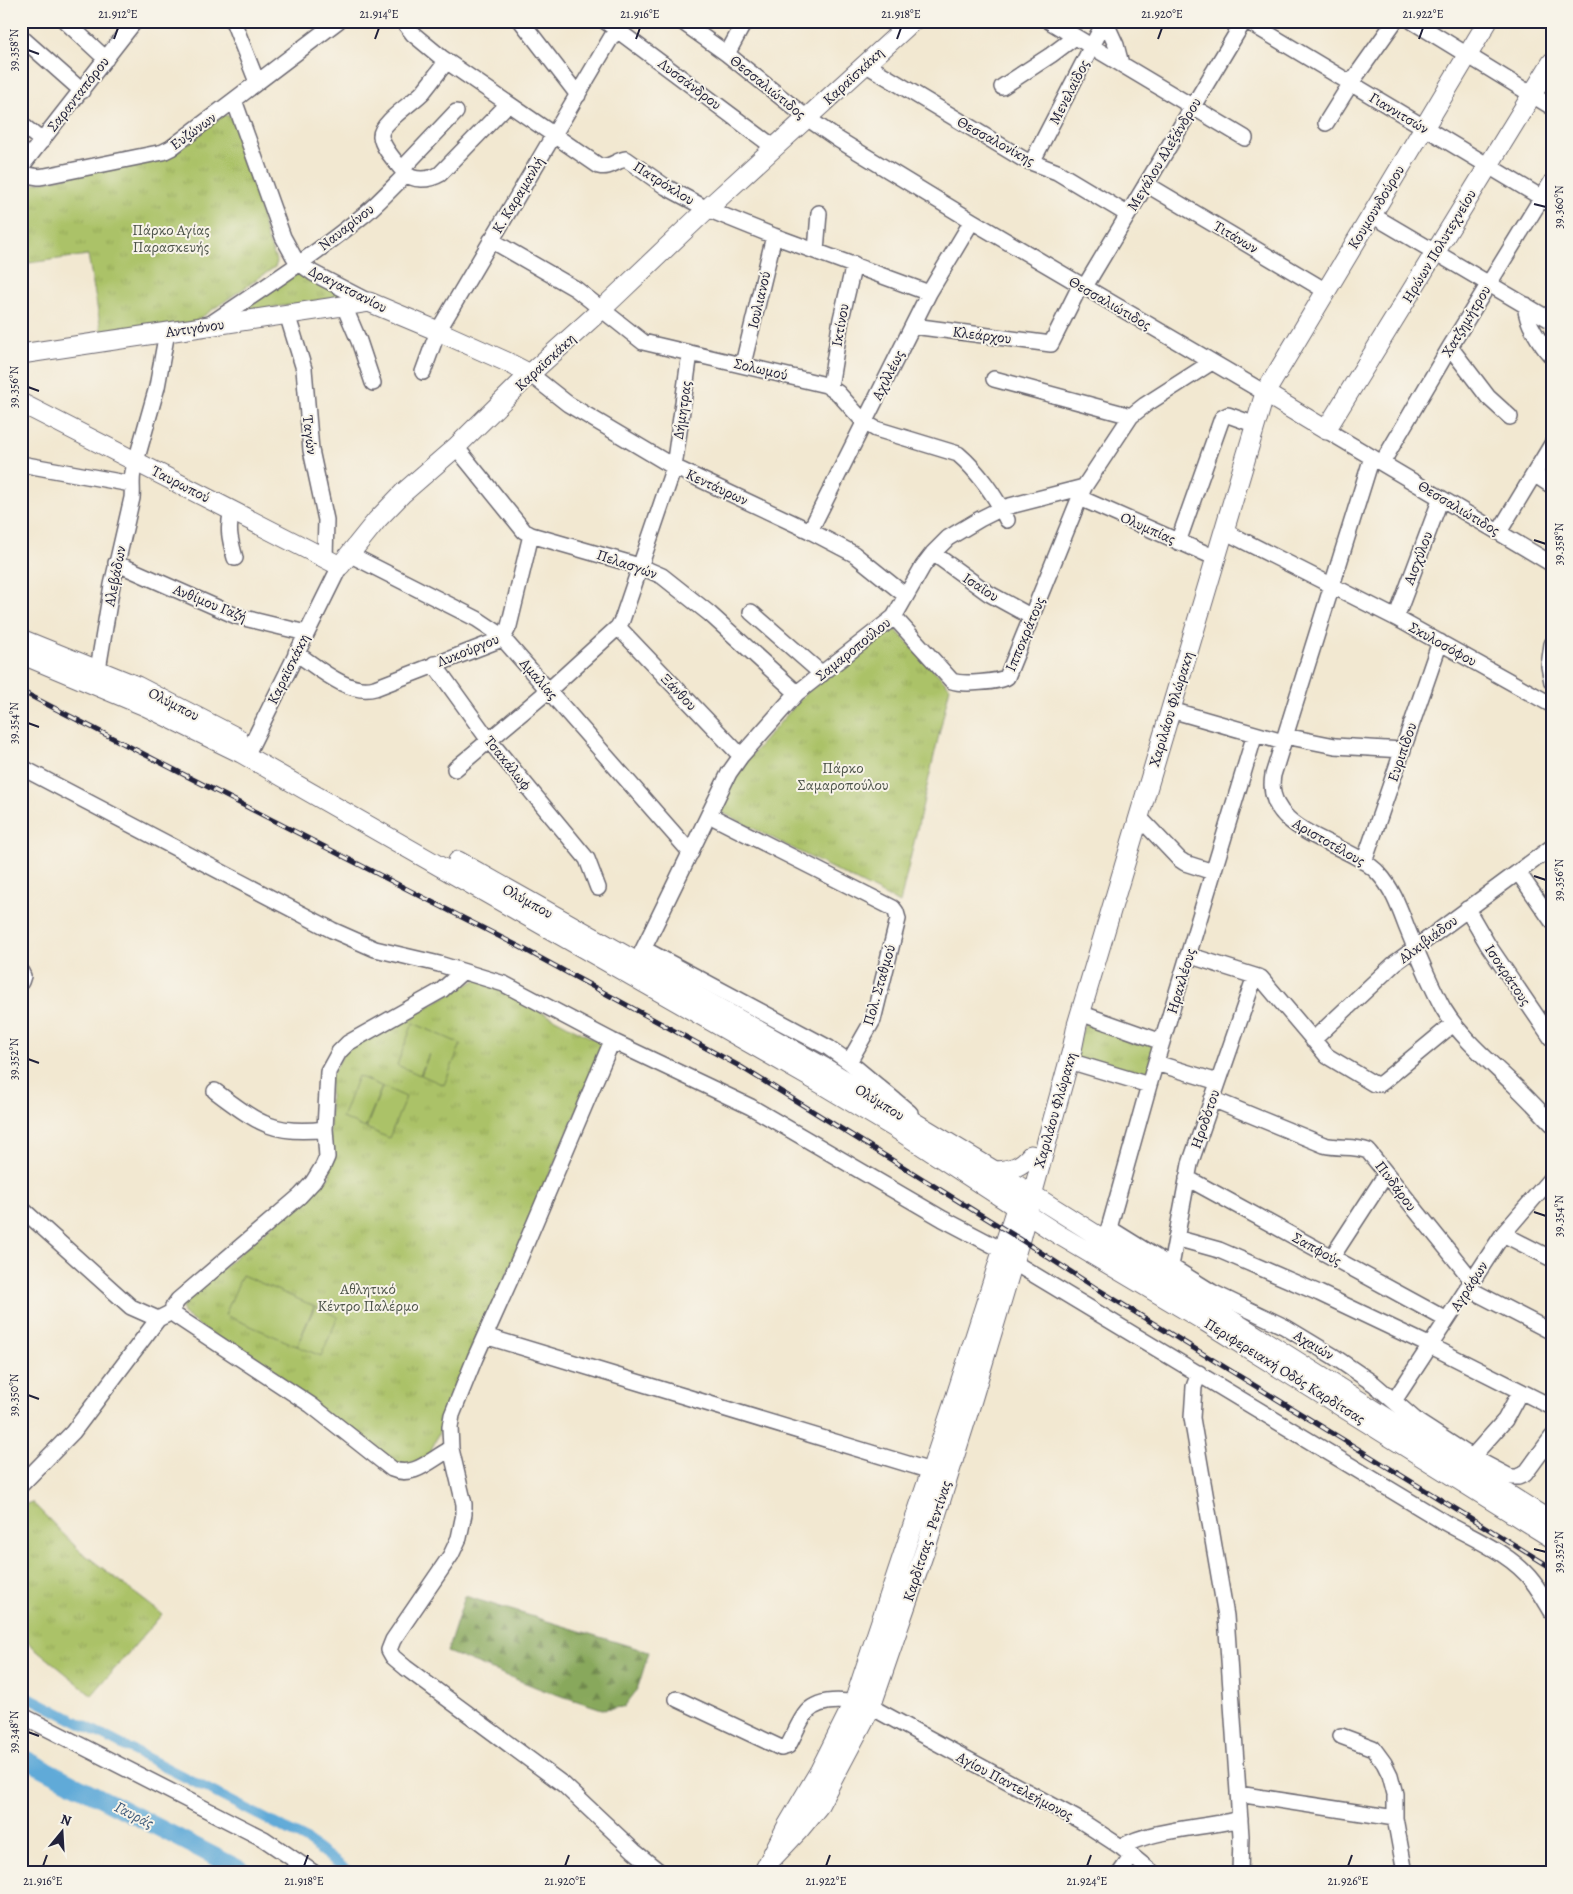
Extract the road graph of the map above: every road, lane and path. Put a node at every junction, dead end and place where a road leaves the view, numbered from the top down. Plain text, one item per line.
1 (65, 21) edge
2 (135, 21) edge
3 (233, 21) edge
4 (338, 21) edge
5 (403, 21) edge
6 (521, 21) edge
7 (681, 21) edge
8 (745, 21) edge
9 (1049, 21) edge
10 (1105, 21) edge
11 (1245, 21) edge
12 (1395, 21) edge
13 (1412, 21) edge
14 (1488, 21) edge
15 (614, 24) edge
16 (902, 24) edge
17 (21, 37) edge
18 (1074, 37) junction
19 (1092, 47) junction
20 (726, 54) junction
21 (1468, 55) junction
22 (106, 59) junction
23 (447, 61) junction
24 (1552, 62) edge
25 (865, 64) junction
26 (1123, 66) junction
27 (257, 82) junction
28 (1351, 84) junction
29 (1002, 87) dead end
30 (82, 91) junction
31 (578, 94) junction
32 (1532, 94) junction
33 (234, 100) junction
34 (508, 104) junction
35 (1193, 106) junction
36 (1552, 106) edge
37 (456, 112) dead end
38 (807, 118) junction
39 (1326, 123) dead end
40 (21, 124) edge
41 (1424, 128) junction
42 (554, 136) junction
43 (1245, 138) dead end
44 (42, 141) junction
45 (775, 148) junction
46 (1032, 162) junction
47 (1487, 166) junction
48 (21, 167) edge
49 (404, 172) junction
50 (21, 174) edge
51 (1552, 181) edge
52 (1146, 184) junction
53 (1546, 201) edge
54 (707, 209) junction
55 (819, 213) dead end
56 (1127, 214) junction
57 (1372, 215) junction
58 (972, 222) junction
59 (774, 236) junction
60 (492, 240) junction
61 (816, 251) junction
62 (1435, 251) junction
63 (299, 263) junction
64 (854, 264) junction
65 (1488, 284) junction
66 (1082, 287) junction
67 (1326, 291) junction
68 (930, 292) junction
69 (369, 302) junction
70 (1526, 305) junction
71 (344, 306) junction
72 (602, 309) junction
73 (287, 314) junction
74 (1552, 321) edge
75 (208, 326) junction
76 (913, 326) junction
77 (438, 331) junction
78 (167, 332) junction
79 (1052, 344) joint
80 (1450, 347) junction
81 (690, 353) junction
82 (21, 354) edge
83 (1552, 357) edge
84 (1212, 362) junction
85 (743, 364) junction
86 (423, 372) dead end
87 (530, 374) junction
88 (994, 379) dead end
89 (373, 383) dead end
90 (830, 387) junction
91 (1265, 394) junction
92 (21, 403) edge
93 (1131, 416) junction
94 (1510, 416) dead end
95 (864, 422) junction
96 (1256, 425) junction
97 (1326, 430) junction
98 (1552, 444) edge
99 (456, 447) junction
100 (1377, 460) junction
101 (135, 461) junction
102 (21, 464) edge
103 (674, 467) junction
104 (1534, 474) junction
105 (131, 484) junction
106 (1552, 486) edge
107 (1082, 493) junction
108 (1441, 498) junction
109 (232, 510) junction
110 (1004, 514) junction
111 (810, 531) junction
112 (1224, 531) junction
113 (1499, 532) junction
114 (531, 534) junction
115 (1178, 542) junction
116 (933, 553) junction
117 (235, 558) dead end
118 (1216, 558) junction
119 (338, 559) junction
120 (116, 563) junction
121 (1552, 564) edge
122 (639, 566) junction
123 (1333, 585) junction
124 (906, 595) junction
125 (751, 612) dead end
126 (1032, 616) junction
127 (894, 617) junction
128 (1396, 618) junction
129 (618, 628) junction
130 (306, 633) junction
131 (503, 637) junction
132 (21, 639) edge
133 (1440, 642) junction
134 (1552, 644) edge
135 (296, 653) junction
136 (21, 654) edge
137 (434, 664) junction
138 (98, 669) junction
139 (822, 674) junction
140 (1552, 682) edge
141 (549, 690) junction
142 (797, 693) junction
143 (1552, 705) edge
144 (1170, 710) junction
145 (1255, 734) junction
146 (488, 739) junction
147 (1284, 739) junction
148 (1403, 750) junction
149 (249, 751) junction
150 (741, 756) junction
151 (21, 767) edge
152 (455, 769) dead end
153 (709, 815) junction
154 (1139, 816) junction
155 (1552, 847) edge
156 (691, 853) junction
157 (1364, 862) junction
158 (1213, 872) junction
159 (1518, 872) junction
160 (598, 888) dead end
161 (1467, 909) junction
162 (1552, 921) edge
163 (1415, 948) junction
164 (1188, 955) junction
165 (641, 956) junction
166 (462, 972) junction
167 (1255, 976) junction
168 (1078, 1019) junction
169 (1453, 1024) junction
170 (1552, 1039) edge
171 (1313, 1040) junction
172 (612, 1041) junction
173 (1162, 1042) junction
174 (1069, 1061) junction
175 (849, 1062) junction
176 (1156, 1063) junction
177 (1218, 1082) junction
178 (1149, 1085) junction
179 (216, 1091) dead end
180 (1212, 1099) junction
181 (1552, 1124) edge
182 (326, 1130) junction
183 (927, 1131) junction
184 (1031, 1155) junction
185 (996, 1171) junction
186 (1386, 1174) junction
187 (1552, 1177) edge
188 (1187, 1178) junction
189 (1026, 1191) junction
190 (21, 1208) edge
191 (1021, 1211) junction
192 (1109, 1228) joint
193 (1503, 1234) junction
194 (1176, 1238) junction
195 (1007, 1256) junction
196 (1332, 1257) junction
197 (1552, 1259) edge
198 (1171, 1266) junction
199 (1470, 1284) junction
200 (172, 1312) junction
201 (158, 1319) junction
202 (1447, 1320) junction
203 (1552, 1332) edge
204 (485, 1336) junction
205 (1430, 1345) junction
206 (1199, 1374) junction
207 (1520, 1392) junction
208 (1394, 1401) junction
209 (961, 1408) junction
210 (1552, 1408) edge
211 (1552, 1437) edge
212 (451, 1449) junction
213 (1472, 1457) junction
214 (931, 1471) junction
215 (21, 1485) edge
216 (1552, 1522) edge
217 (1552, 1538) edge
218 (1552, 1612) edge
219 (677, 1699) dead end
220 (863, 1704) junction
221 (21, 1715) edge
222 (1341, 1736) dead end
223 (1238, 1794) junction
224 (1395, 1818) junction
225 (1240, 1819) junction
226 (1126, 1851) junction
227 (766, 1867) edge
228 (314, 1873) edge
229 (661, 1873) edge
230 (1120, 1873) edge
231 (1153, 1873) edge
232 (1240, 1873) edge
233 (1405, 1873) edge

1 - 22 street
2 - 22 street, Σαρανταπόρου
3 - 27 street
4 - 27 street, Ευζώνων
5 - 23 street, Πατρόκλου
6 - 31 street
7 - 20 street, Θεσσαλιώτιδος
8 - 20 street
9 - 18 street
10 - 19 street, Μενελαϊδος
10 - 26 street
11 - 28 street, Γιαννιτσών
11 - 35 street, Μεγάλου Αλεξάνδρου
12 - 28 street
13 - 21 street
14 - 21 main road, Κουμουνδούρου
15 - 31 street, Κ. Καραμανλή
15 - 45 street, Λυσσάνδρου
16 - 25 main road, Καραϊσκάκη
17 - 30 street
18 - 19 street
18 - 29 street
19 - 26 street
19 - 46 street, Μενελαϊδος
20 - 38 street, Θεσσαλιώτιδος
21 - 32 street
21 - 41 main road, Κουμουνδούρου
22 - 30 street, Σαρανταπόρου
23 - 34 street, Πατρόκλου
23 - 49 street
24 - 32 main road, Ηρώων Πολυτεχνείου
25 - 38 main road, Καραϊσκάκη
25 - 46 street, Θεσσαλονίκης
26 - 35 street
27 - 33 street, Ευζώνων
28 - 39 street
28 - 41 street, Γιαννιτσών
30 - 44 street, Σαρανταπόρου
31 - 42 street, Κ. Καραμανλή
32 - 36 street
32 - 47 main road, Ηρώων Πολυτεχνείου
33 - 50 street, Ευζώνων
33 - 63 street, Δραγατσανίου
34 - 42 street, Πατρόκλου
34 - 49 street
35 - 43 street
35 - 52 street, Μεγάλου Αλεξάνδρου
37 - 49 street, Ναυαρίνου
38 - 45 main road, Καραϊσκάκη
38 - 58 street, Θεσσαλιώτιδος
40 - 44 street
41 - 47 street, Γιαννιτσών
41 - 57 main road, Κουμουνδούρου
42 - 54 street, Πατρόκλου
42 - 60 street, Κ. Καραμανλή
44 - 48 street, Σαρανταπόρου
45 - 54 main road, Καραϊσκάκη
46 - 56 street, Θεσσαλονίκης
47 - 53 street, Γιαννιτσών
47 - 62 main road, Ηρώων Πολυτεχνείου
49 - 63 street, Ναυαρίνου
51 - 53 street, Χατζημήτρου
52 - 56 street, Μεγάλου Αλεξάνδρου
52 - 67 street, Τιτάνων
53 - 65 street, Χατζημήτρου
54 - 59 street, Πατρόκλου
54 - 72 main road, Καραϊσκάκη
55 - 61 street
56 - 66 street, Μεγάλου Αλεξάνδρου
57 - 62 street
57 - 67 main road, Κουμουνδούρου
58 - 66 street, Θεσσαλιώτιδος
58 - 68 street, Αχιλλέως
59 - 61 street, Πατρόκλου
59 - 85 street, Ιουλιανού
60 - 72 street, Σολωμού
60 - 77 street, Κ. Καραμανλή
61 - 64 street, Πατρόκλου
62 - 65 street
62 - 97 main road, Ηρώων Πολυτεχνείου
63 - 69 street, Δραγατσανίου
63 - 75 street, Ναυαρίνου
64 - 68 street, Πατρόκλου
64 - 90 street, Ικτίνου
65 - 70 street
65 - 80 street, Χατζημήτρου
66 - 79 street, Μεγάλου Αλεξάνδρου
66 - 84 street, Θεσσαλιώτιδος
67 - 91 main road, Κουμουνδούρου
68 - 76 street, Αχιλλέως
69 - 71 main road, Αντιγόνου
69 - 77 main road, Δραγατσανίου
70 - 74 street
70 - 83 street
71 - 73 main road, Αντιγόνου
71 - 89 street
72 - 81 street, Σολωμού
72 - 87 main road, Καραϊσκάκη
73 - 75 main road, Αντιγόνου
73 - 119 street, Ταγών
75 - 78 main road, Αντιγόνου
76 - 79 street, Κλεάρχου
76 - 95 street, Αχιλλέως
77 - 86 street, Κ. Καραμανλή
77 - 87 main road, Δραγατσανίου
78 - 82 main road, Αντιγόνου
78 - 101 street, Αλεβάδων
80 - 94 street
80 - 100 street, Χατζημήτρου
81 - 85 street, Σολωμού
81 - 103 street, Δήμητρας
84 - 91 street, Θεσσαλιώτιδος
84 - 93 street
85 - 90 street, Σολωμού
87 - 99 main road, Καραϊσκάκη
87 - 103 street, Κεντάυρων
88 - 93 street
90 - 95 street, Σολωμού
91 - 96 main road, Χαριλάου Φλώρακη
91 - 97 main road, Θεσσαλιώτιδος
92 - 101 main road, Ταυρωπού
93 - 107 street
95 - 110 street, Σολωμού
95 - 111 street, Αχιλλέως
96 - 112 main road, Χαριλάου Φλώρακη
96 - 115 street
97 - 100 street, Θεσσαλιώτιδος
98 - 104 street
99 - 114 street, Πελασγών
99 - 119 main road, Καραϊσκάκη
100 - 108 street, Θεσσαλιώτιδος
100 - 123 street, Αριστοτέλους
101 - 105 street, Αλεβάδων
101 - 109 main road, Ταυρωπού
102 - 105 street
103 - 111 street, Κεντάυρων
103 - 122 street, Δήμητρας
104 - 106 street
104 - 113 street
105 - 120 street, Αλεβάδων
107 - 110 street, Σαμαροπούλου
107 - 115 street, Ολυμπίας
107 - 126 street, Ιπποκράτους
108 - 113 street, Θεσσαλιώτιδος
108 - 128 street, Αισχύλου
109 - 117 street
109 - 119 main road, Ταυρωπού
110 - 116 street, Σαμαροπούλου
111 - 124 street, Κεντάυρων
112 - 118 main road, Χαριλάου Φλώρακη
112 - 123 street, Σκυλοσόφου
113 - 121 street, Θεσσαλιώτιδος
114 - 122 street, Πελασγών
114 - 131 street, Λυκούργου
115 - 118 street, Ολυμπίας
116 - 124 street, Σαμαροπούλου
116 - 126 street, Ισαΐου
118 - 144 main road, Χαριλάου Φλώρακη
119 - 130 street, Καραϊσκάκη
119 - 131 street, Αμαλίας
120 - 130 street, Ανθίμου Γαζή
120 - 138 street, Αλεβάδων
122 - 129 street, Δήμητρας
122 - 142 street, Πελασγών
123 - 128 street, Σκυλοσόφου
123 - 147 street, Αριστοτέλους
124 - 127 street, Σαμαροπούλου
125 - 139 street
126 - 127 street, Ιπποκράτους
127 - 139 street, Σαμαροπούλου
128 - 133 street, Σκυλοσόφου
129 - 141 street
129 - 150 street, Ξάνθου
130 - 135 street, Καραϊσκάκη
131 - 137 street, Λυκούργου
131 - 141 street, Αμαλίας
132 - 138 main road, Ολύμπου
133 - 143 street, Σκυλοσόφου
133 - 148 street, Ευριπίδου
134 - 140 street
135 - 137 street, Λυκούργου
135 - 149 street, Καραϊσκάκη
136 - 149 main road, Ολύμπου
137 - 146 street, Τσακάλωφ
138 - 149 main road, Ολύμπου
139 - 142 street, Σαμαροπούλου
141 - 146 street
141 - 156 street, Αμαλίας
142 - 150 street, Σαμαροπούλου
144 - 145 street
144 - 154 main road, Χαριλάου Φλώρακη
145 - 147 street
145 - 158 street, Ηρακλέους
146 - 152 street
146 - 160 street, Τσακάλωφ
147 - 148 street
147 - 157 street, Αριστοτέλους
148 - 157 street, Ευριπίδου
149 - 165 main road, Ολύμπου
149 - 191 main road, Ολύμπου
150 - 153 street, Σαμαροπούλου
151 - 166 street
153 - 156 street, Σαμαροπούλου
153 - 175 street, Πολ. Σταθμού
154 - 158 street
154 - 168 main road, Χαριλάου Φλώρακη
155 - 159 street, Αλκιβιάδου
156 - 165 street, Σαμαροπούλου
157 - 163 street, Αριστοτέλους
158 - 164 street, Ηρακλέους
159 - 161 street, Αλκιβιάδου
159 - 162 street
161 - 163 street, Αλκιβιάδου
161 - 170 street, Ισοκράτους
163 - 169 street, Αριστοτέλους
163 - 171 street, Αλκιβιάδου
164 - 167 street
164 - 173 street, Ηρακλέους
165 - 175 street
165 - 183 main road, Ολύμπου
166 - 172 street
166 - 182 street
167 - 171 street
167 - 177 street, Ηροδότου
168 - 173 street
168 - 174 main road, Χαριλάου Φλώρακη
168 - 184 main road, Χαριλάου Φλώρακη
169 - 171 street
169 - 181 street, Αριστοτέλους
172 - 195 street
172 - 204 street
173 - 176 street, Ηρακλέους
174 - 178 street
174 - 189 main road, Χαριλάου Φλώρακη
175 - 183 street
176 - 177 street
176 - 178 street, Ηρακλέους
177 - 180 street, Ηροδότου
178 - 192 street, Ηρακλέους
179 - 182 street
180 - 186 street, Πινδάρου
180 - 188 street, Ηροδότου
182 - 200 street
183 - 185 main road, Ολύμπου
184 - 185 main road
184 - 189 main road, Χαριλάου Φλώρακη
185 - 189 main road, Ολύμπου
186 - 196 street
186 - 199 street, Πινδάρου
187 - 193 street, Αγράφων
188 - 194 street, Ηροδότου
188 - 196 street, Σαπφούς
189 - 191 main road, Καρδίτσας - Ρεντίνας
189 - 216 main road, Περιφερειακή Οδός Καρδίτσας
190 - 201 street
191 - 195 main road, Καρδίτσας - Ρεντίνας
191 - 217 main road, Περιφερειακή Οδός Καρδίτσας
192 - 198 street, Αχαιών
193 - 197 street
193 - 199 street, Αγράφων
194 - 198 street, Ηροδότου
194 - 205 street
195 - 206 street
195 - 209 main road, Καρδίτσας - Ρεντίνας
196 - 202 street, Σαπφούς
198 - 208 street, Αχαιών
199 - 202 street, Αγράφων
199 - 203 street
200 - 201 street
200 - 212 street
201 - 215 street
202 - 205 street, Αγράφων
204 - 212 street
204 - 214 street
205 - 207 street
205 - 208 street, Αγράφων
206 - 218 street
206 - 223 street
207 - 210 street
207 - 213 street
208 - 213 street, Αχαιών
209 - 214 main road, Καρδίτσας - Ρεντίνας
209 - 220 main road, Καρδίτσας - Ρεντίνας
211 - 213 street, Αχαιών
212 - 229 street
214 - 220 main road, Καρδίτσας - Ρεντίνας
219 - 220 street
220 - 226 street, Αγίου Παντελεήμονος
220 - 227 main road, Καρδίτσας - Ρεντίνας
221 - 228 street
222 - 224 street
223 - 224 street
223 - 225 street
224 - 233 street
225 - 226 street
225 - 232 street
226 - 230 street
226 - 231 street, Αγίου Παντελεήμονος

